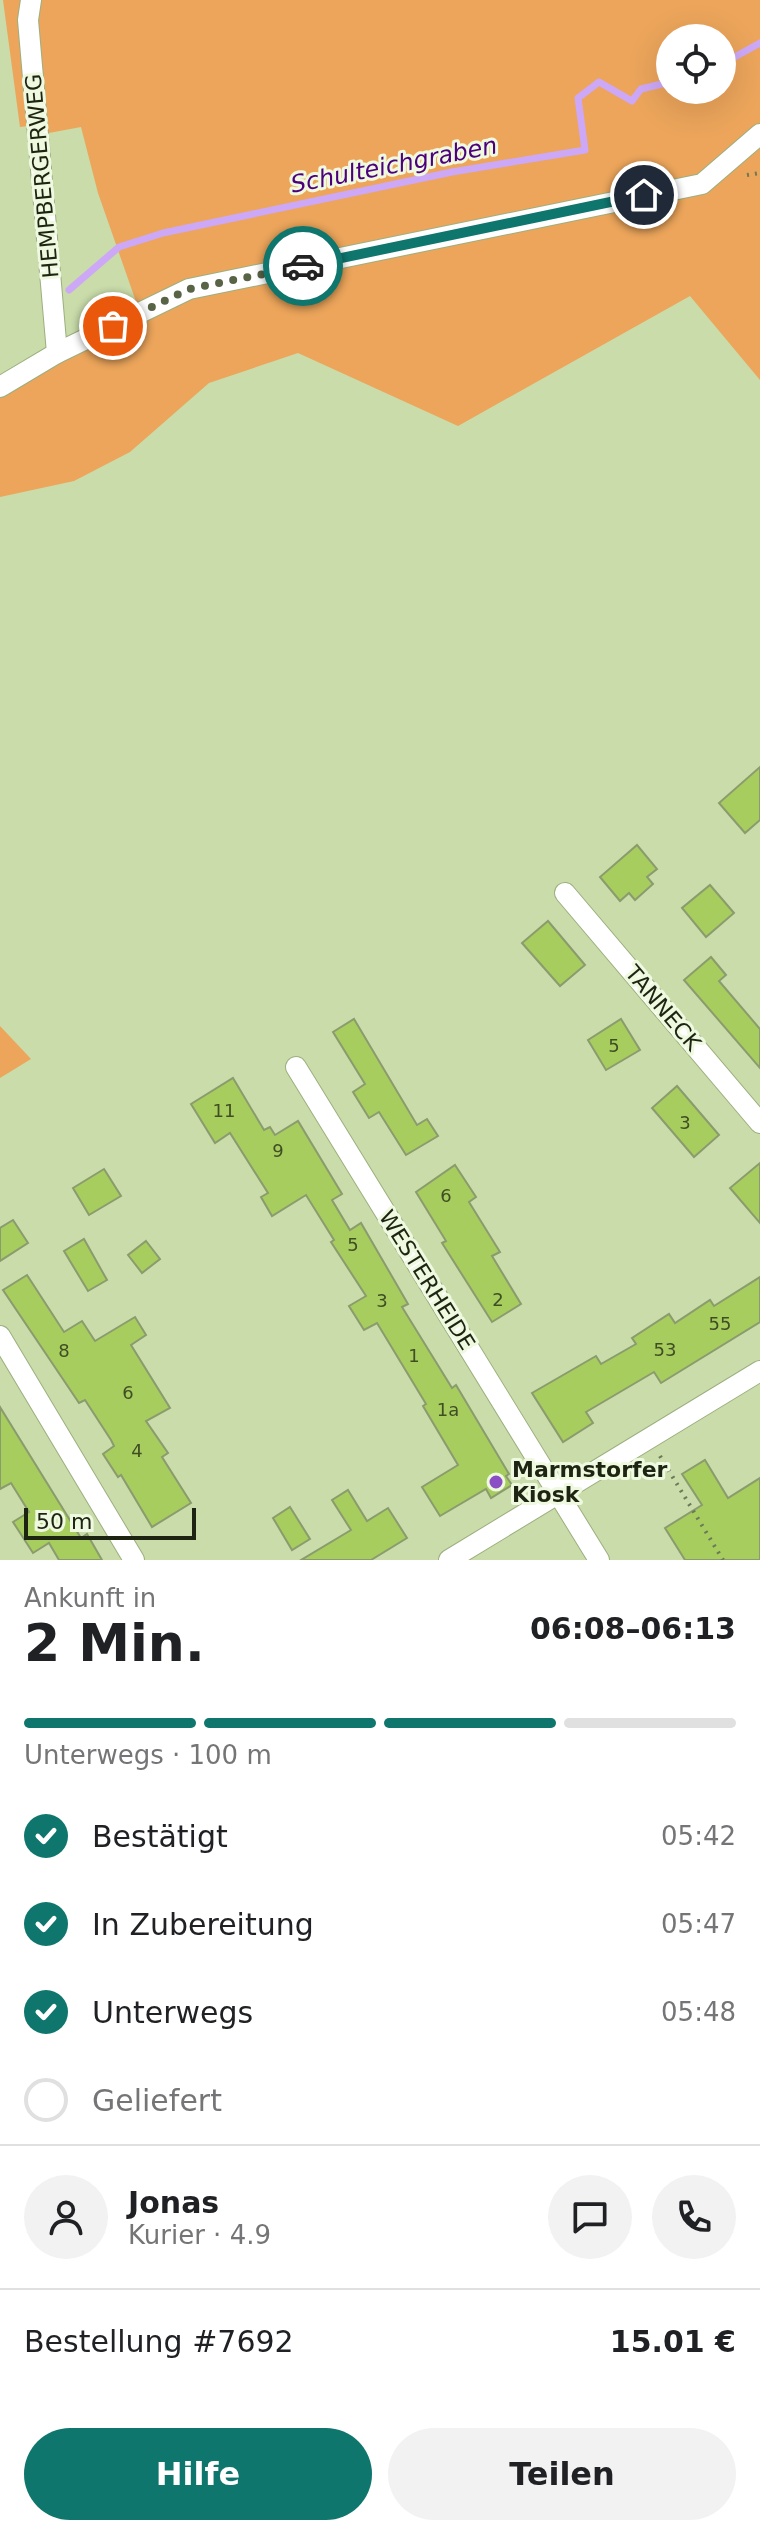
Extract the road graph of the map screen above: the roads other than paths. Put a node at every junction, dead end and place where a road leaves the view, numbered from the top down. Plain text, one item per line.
1 (31, 0) edge
2 (760, 134) edge
3 (57, 353) junction
4 (0, 387) edge
5 (565, 893) dead end
6 (296, 1067) dead end
7 (760, 1123) edge
8 (0, 1336) edge
9 (760, 1371) edge
10 (558, 1494) junction
11 (134, 1560) edge
12 (449, 1560) edge
13 (599, 1560) edge

1 - 3 street, HEMPBERGERWEG
2 - 3 street
3 - 4 street
5 - 7 street, TANNECK
6 - 10 street, WESTERHEIDE
8 - 11 street
9 - 10 street
10 - 12 street
10 - 13 street, WESTERHEIDE

